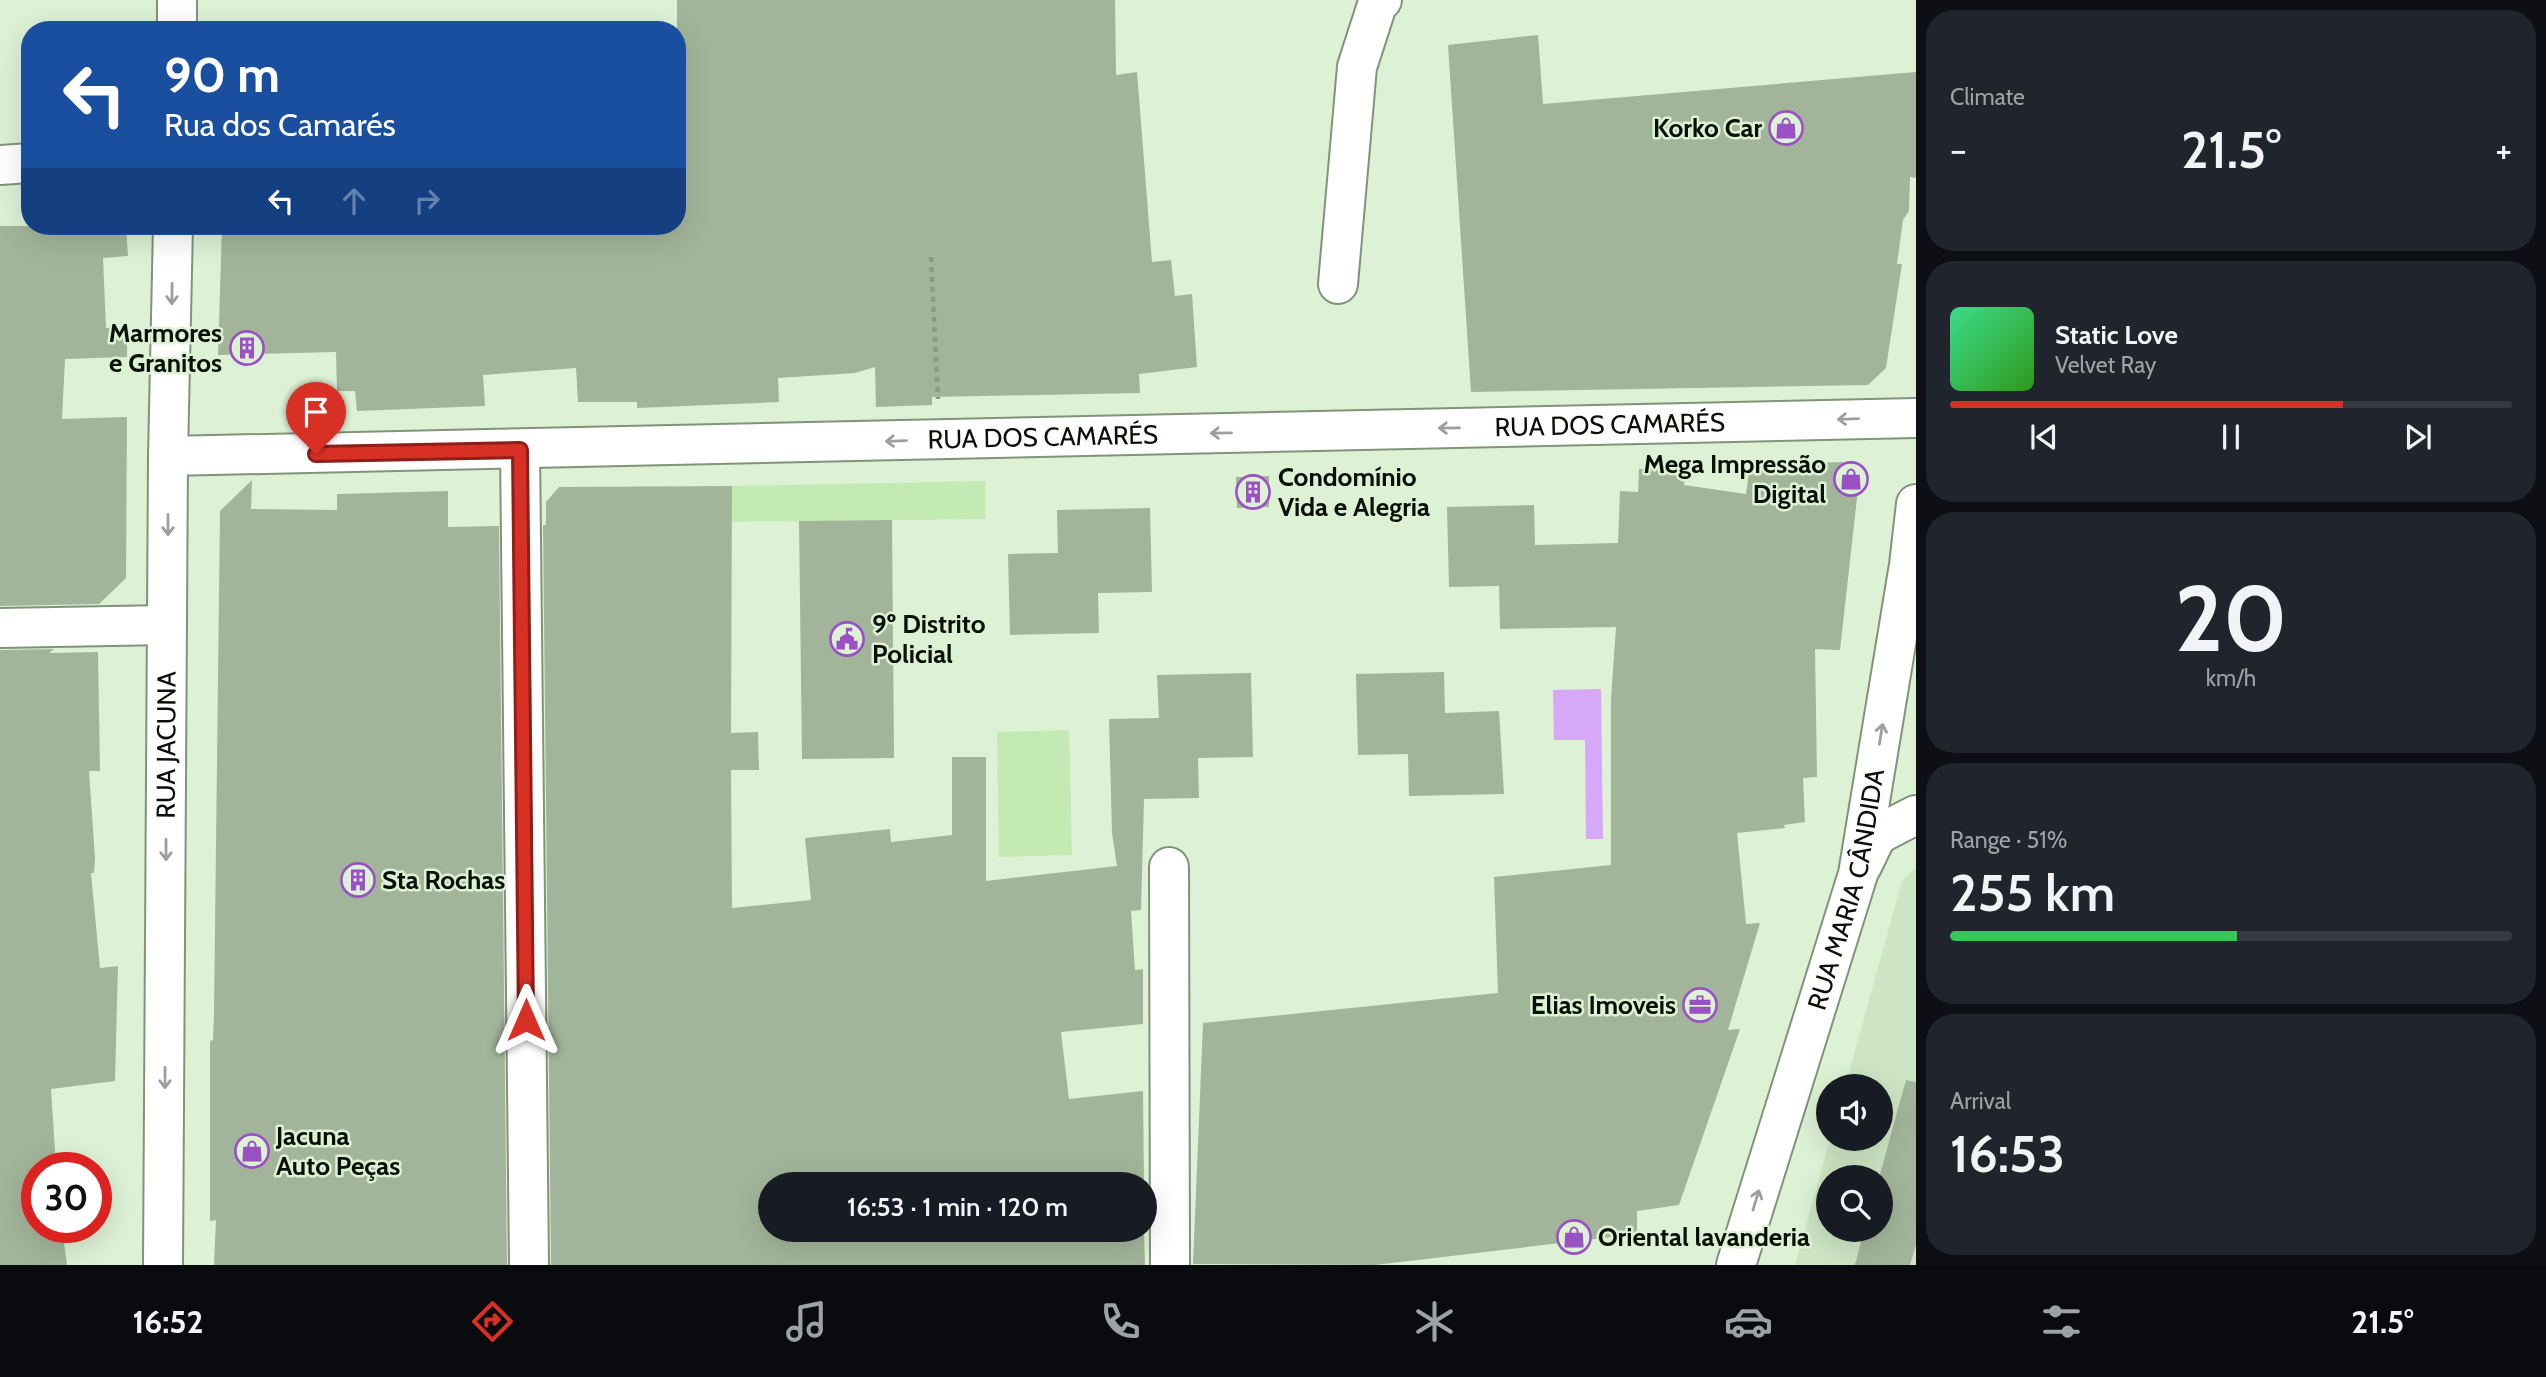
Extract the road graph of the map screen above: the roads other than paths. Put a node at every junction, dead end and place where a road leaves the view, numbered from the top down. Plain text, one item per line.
1 (177, 0) edge
2 (1382, 0) edge
3 (177, 21) edge
4 (21, 164) edge
5 (0, 165) edge
6 (173, 235) edge
7 (1338, 284) dead end
8 (1916, 418) edge
9 (520, 450) junction
10 (168, 456) junction
11 (1916, 504) edge
12 (1913, 574) edge
13 (167, 625) junction
14 (0, 628) edge
15 (1916, 815) edge
16 (1169, 867) dead end
17 (1858, 874) junction
18 (163, 1265) edge
19 (529, 1265) edge
20 (1170, 1265) edge
21 (1736, 1265) edge

1 - 3 street
2 - 7 street
4 - 5 street
6 -> 10 street, RUA JACUNA
8 -> 9 street, RUA DOS CAMARÉS
9 - 10 street, RUA DOS CAMARÉS
9 - 19 street
10 -> 13 street, RUA JACUNA
11 - 12 street, RUA MARIA CÂNDIDA
17 -> 12 street, RUA MARIA CÂNDIDA
13 - 14 street
13 -> 18 street, RUA JACUNA
15 - 17 street
16 - 20 street
21 -> 17 street, RUA MARIA CÂNDIDA

